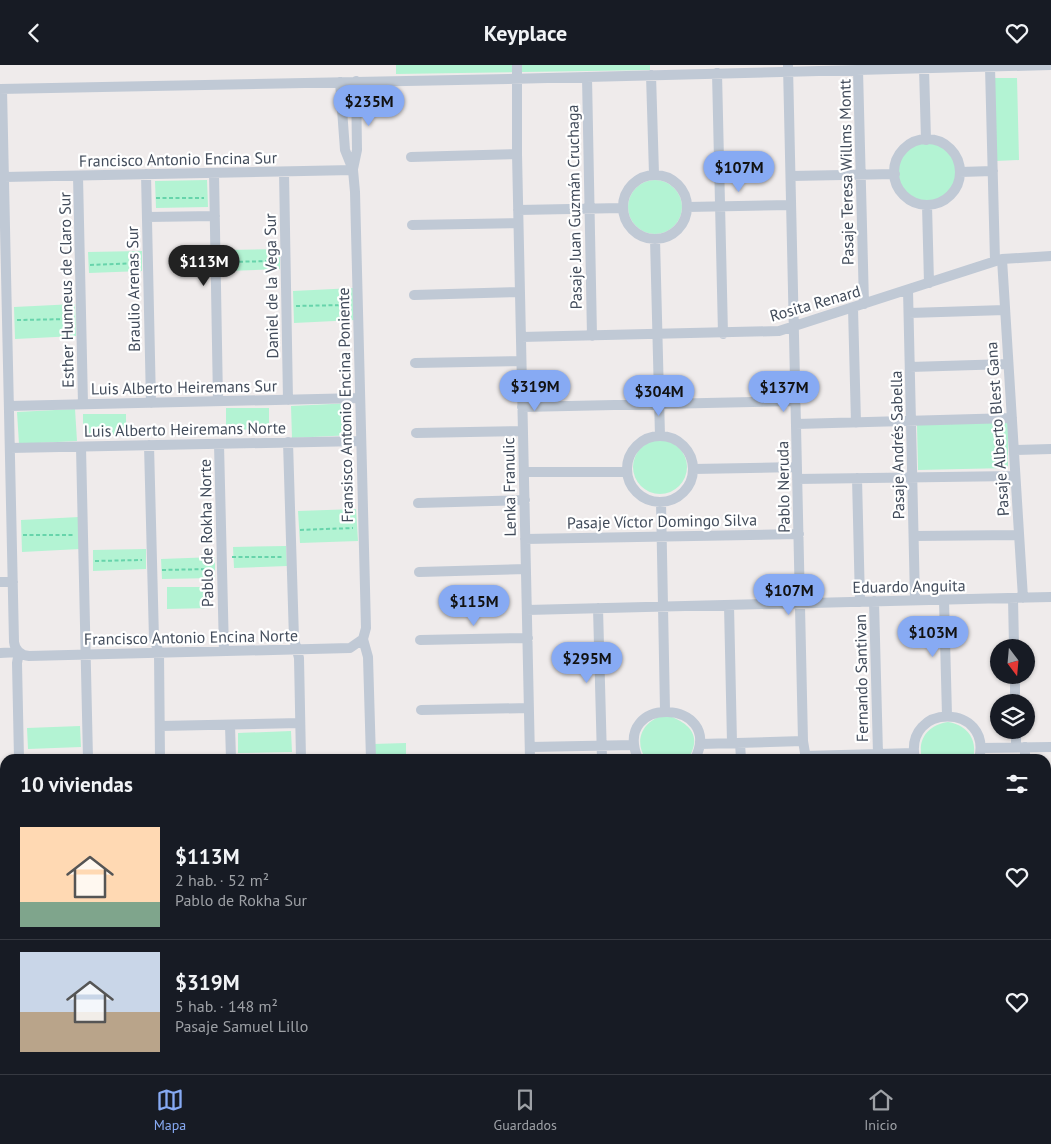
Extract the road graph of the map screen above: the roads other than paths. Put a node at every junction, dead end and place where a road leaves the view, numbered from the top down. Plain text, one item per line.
1 (517, 65) edge
2 (1051, 65) edge
3 (990, 67) junction
4 (788, 68) edge
5 (924, 68) junction
6 (858, 70) junction
7 (717, 73) junction
8 (651, 75) junction
9 (587, 77) junction
10 (517, 79) junction
11 (356, 81) junction
12 (340, 82) junction
13 (1, 89) edge
14 (926, 139) junction
15 (1, 141) edge
16 (517, 154) junction
17 (411, 157) dead end
18 (353, 170) junction
19 (993, 171) junction
20 (284, 172) junction
21 (960, 172) junction
22 (214, 173) junction
23 (895, 173) junction
24 (654, 174) junction
25 (861, 174) junction
26 (146, 175) junction
27 (78, 176) junction
28 (791, 176) junction
29 (4, 177) junction
30 (791, 205) junction
31 (928, 205) junction
32 (720, 206) junction
33 (687, 207) junction
34 (622, 208) junction
35 (589, 209) junction
36 (518, 210) junction
37 (2, 216) edge
38 (215, 216) junction
39 (147, 217) junction
40 (518, 223) junction
41 (412, 225) dead end
42 (655, 239) junction
43 (1051, 255) edge
44 (998, 260) junction
45 (929, 283) junction
46 (908, 289) junction
47 (520, 292) junction
48 (3, 293) edge
49 (414, 295) dead end
50 (864, 304) junction
51 (853, 308) junction
52 (1005, 310) junction
53 (909, 313) junction
54 (794, 327) junction
55 (723, 333) junction
56 (657, 335) junction
57 (592, 336) junction
58 (521, 337) junction
59 (521, 361) junction
60 (415, 363) dead end
61 (4, 364) edge
62 (1008, 364) junction
63 (910, 367) junction
64 (360, 398) junction
65 (288, 400) junction
66 (218, 401) junction
67 (796, 401) junction
68 (151, 403) junction
69 (83, 404) junction
70 (659, 404) junction
71 (9, 406) junction
72 (522, 407) junction
73 (1012, 418) junction
74 (911, 421) junction
75 (856, 423) junction
76 (796, 424) junction
77 (523, 431) junction
78 (416, 433) dead end
79 (660, 436) junction
80 (6, 441) edge
81 (361, 441) junction
82 (288, 442) junction
83 (219, 444) junction
84 (149, 445) junction
85 (81, 447) junction
86 (1051, 449) edge
87 (1014, 450) junction
88 (797, 467) junction
89 (693, 469) junction
90 (524, 472) junction
91 (627, 472) junction
92 (1015, 475) junction
93 (913, 477) junction
94 (857, 478) junction
95 (798, 479) junction
96 (525, 500) junction
97 (661, 501) junction
98 (418, 503) dead end
99 (0, 510) edge
100 (11, 510) junction
101 (799, 534) junction
102 (1019, 535) junction
103 (662, 536) junction
104 (914, 536) junction
105 (525, 539) junction
106 (526, 569) junction
107 (419, 572) dead end
108 (0, 582) edge
109 (13, 582) junction
110 (1051, 597) edge
111 (1018, 598) junction
112 (944, 600) junction
113 (874, 601) junction
114 (915, 601) junction
115 (860, 602) junction
116 (800, 603) junction
117 (729, 605) junction
118 (663, 606) junction
119 (598, 608) junction
120 (527, 609) junction
121 (528, 638) junction
122 (363, 639) junction
123 (1015, 639) edge
124 (420, 640) dead end
125 (296, 649) junction
126 (224, 651) junction
127 (19, 652) junction
128 (0, 653) edge
129 (159, 653) junction
130 (86, 654) junction
131 (529, 708) junction
132 (421, 709) dead end
133 (665, 710) junction
134 (947, 715) junction
135 (300, 723) junction
136 (230, 725) junction
137 (160, 726) junction
138 (1019, 739) edge
139 (804, 741) junction
140 (736, 743) junction
141 (700, 744) junction
142 (602, 745) junction
143 (634, 745) junction
144 (530, 747) junction
145 (1021, 747) junction
146 (1051, 747) edge
147 (981, 748) junction
148 (19, 754) edge
149 (88, 754) edge
150 (160, 754) edge
151 (231, 754) edge
152 (301, 754) edge
153 (371, 754) edge
154 (530, 754) edge
155 (602, 754) edge
156 (637, 754) edge
157 (697, 754) edge
158 (739, 754) edge
159 (806, 754) edge
160 (884, 754) edge
161 (914, 754) edge
162 (980, 754) edge
163 (1023, 754) edge

1 - 10 street, Lenka Franulic
2 - 3 street
3 - 5 street
3 - 19 street, Pasaje Alberto Blest Gana
4 - 6 street
4 - 7 street
4 - 28 street, Pablo Neruda
5 - 6 street
5 - 14 street
6 - 25 street, Pasaje Teresa Willms Montt
7 - 8 street
7 - 32 street
8 - 9 street
8 - 24 street
9 - 10 street
9 - 35 street, Pasaje Juan Guzmán Cruchaga
10 - 11 street
10 - 16 street, Lenka Franulic
11 - 12 street
11 - 18 street, Fransisco Antonio Encina Poniente
12 - 13 street
12 - 18 street, Fransisco Antonio Encina Poniente
13 - 15 street
14 - 21 street
14 - 23 street
15 - 29 street
16 - 17 street
16 - 36 street, Lenka Franulic
18 - 20 street, Francisco Antonio Encina Sur
18 - 64 street, Fransisco Antonio Encina Poniente
19 - 21 street
19 - 44 street, Pasaje Alberto Blest Gana
20 - 22 street, Francisco Antonio Encina Sur
20 - 65 street, Daniel de la Vega Sur
21 - 31 street
22 - 26 street, Francisco Antonio Encina Sur
22 - 38 street
23 - 25 street
23 - 31 street
24 - 33 street
24 - 34 street
25 - 28 street
25 - 50 street, Pasaje Teresa Willms Montt
26 - 27 street, Francisco Antonio Encina Sur
26 - 39 street, Braulio Arenas Sur
27 - 29 street, Francisco Antonio Encina Sur
27 - 69 street, Esther Hunneus de Claro Sur
28 - 30 street, Pablo Neruda
29 - 37 street
30 - 32 street
30 - 54 street, Pablo Neruda
31 - 45 street
32 - 33 street
32 - 55 street
33 - 42 street
34 - 35 street
34 - 42 street
35 - 36 street
35 - 57 street, Pasaje Juan Guzmán Cruchaga
36 - 40 street, Lenka Franulic
37 - 48 street
38 - 39 street
38 - 66 street
39 - 68 street, Braulio Arenas Sur
40 - 41 street
40 - 47 street, Lenka Franulic
42 - 56 street
43 - 44 street, Rosita Renard
44 - 45 street, Rosita Renard
44 - 52 street, Pasaje Alberto Blest Gana
45 - 46 street, Rosita Renard
46 - 50 street, Rosita Renard
46 - 53 street, Pasaje Andrés Sabella
47 - 49 street
47 - 58 street, Lenka Franulic
48 - 61 street
50 - 51 street, Rosita Renard
51 - 54 street, Rosita Renard
51 - 75 street
52 - 53 street
52 - 62 street, Pasaje Alberto Blest Gana
53 - 63 street, Pasaje Andrés Sabella
54 - 55 street, Rosita Renard
54 - 67 street, Pablo Neruda
55 - 56 street, Rosita Renard
56 - 57 street, Rosita Renard
56 - 70 street
57 - 58 street, Rosita Renard
58 - 59 street, Lenka Franulic
59 - 60 street
59 - 72 street, Lenka Franulic
61 - 71 street
62 - 63 street
62 - 73 street, Pasaje Alberto Blest Gana
63 - 74 street, Pasaje Andrés Sabella
64 - 65 street, Luis Alberto Heiremans Sur
64 - 81 street, Fransisco Antonio Encina Poniente
65 - 66 street, Luis Alberto Heiremans Sur
66 - 68 street, Luis Alberto Heiremans Sur
67 - 70 street
67 - 76 street, Pablo Neruda
68 - 69 street, Luis Alberto Heiremans Sur
69 - 71 street, Luis Alberto Heiremans Sur
70 - 72 street
70 - 79 street
71 - 80 street
72 - 77 street, Lenka Franulic
73 - 74 street
73 - 87 street, Pasaje Alberto Blest Gana
74 - 75 street
74 - 93 street, Pasaje Andrés Sabella
75 - 76 street
76 - 88 street, Pablo Neruda
77 - 78 street
77 - 90 street, Lenka Franulic
79 - 89 street
79 - 91 street
80 - 85 street, Luis Alberto Heiremans Norte
80 - 100 street
81 - 82 street, Luis Alberto Heiremans Norte
81 - 122 street, Fransisco Antonio Encina Poniente
82 - 83 street, Luis Alberto Heiremans Norte
82 - 125 street
83 - 84 street, Luis Alberto Heiremans Norte
83 - 126 street, Pablo de Rokha Norte
84 - 85 street, Luis Alberto Heiremans Norte
84 - 129 street
85 - 130 street
86 - 87 street
87 - 92 street, Pasaje Alberto Blest Gana
88 - 89 street
88 - 95 street, Pablo Neruda
89 - 97 street
90 - 91 street
90 - 96 street, Lenka Franulic
91 - 97 street
92 - 93 street
92 - 102 street, Pasaje Alberto Blest Gana
93 - 94 street
93 - 104 street, Pasaje Andrés Sabella
94 - 95 street
94 - 115 street
95 - 101 street, Pablo Neruda
96 - 98 street
96 - 105 street, Lenka Franulic
97 - 103 street
99 - 100 street
100 - 109 street
101 - 103 street, Pasaje Víctor Domingo Silva
101 - 116 street, Pablo Neruda
102 - 104 street
102 - 111 street, Pasaje Alberto Blest Gana
103 - 105 street, Pasaje Víctor Domingo Silva
103 - 118 street
104 - 114 street, Pasaje Andrés Sabella
105 - 106 street, Lenka Franulic
106 - 107 street
106 - 120 street, Lenka Franulic
108 - 109 street
109 - 127 street
110 - 111 street, Eduardo Anguita
111 - 112 street, Eduardo Anguita
111 - 123 street, Pasaje Alberto Blest Gana
112 - 114 street, Eduardo Anguita
112 - 134 street
113 - 114 street, Eduardo Anguita
113 - 115 street, Eduardo Anguita
113 - 160 street, Fernando Santivan
115 - 116 street, Eduardo Anguita
116 - 117 street, Eduardo Anguita
116 - 139 street, Pablo Neruda
117 - 118 street, Eduardo Anguita
117 - 140 street
118 - 119 street, Eduardo Anguita
118 - 133 street
119 - 120 street, Eduardo Anguita
119 - 142 street
120 - 121 street, Lenka Franulic
121 - 124 street
121 - 131 street, Lenka Franulic
122 - 125 street, Francisco Antonio Encina Norte
122 - 153 street, Fransisco Antonio Encina Poniente
125 - 126 street, Francisco Antonio Encina Norte
125 - 135 street
126 - 129 street, Francisco Antonio Encina Norte
127 - 128 street, Francisco Antonio Encina Norte
127 - 130 street, Francisco Antonio Encina Norte
127 - 148 street
129 - 130 street, Francisco Antonio Encina Norte
129 - 137 street
130 - 149 street
131 - 132 street
131 - 144 street, Lenka Franulic
133 - 141 street
133 - 143 street
134 - 147 street
134 - 161 street
135 - 136 street
135 - 152 street
136 - 137 street
136 - 151 street
137 - 150 street
138 - 145 street
139 - 140 street
139 - 159 street, Pablo Neruda
140 - 141 street
140 - 158 street
141 - 157 street
142 - 143 street
142 - 144 street
142 - 155 street
143 - 156 street
144 - 154 street, Lenka Franulic
145 - 146 street
145 - 147 street
145 - 163 street
147 - 162 street

